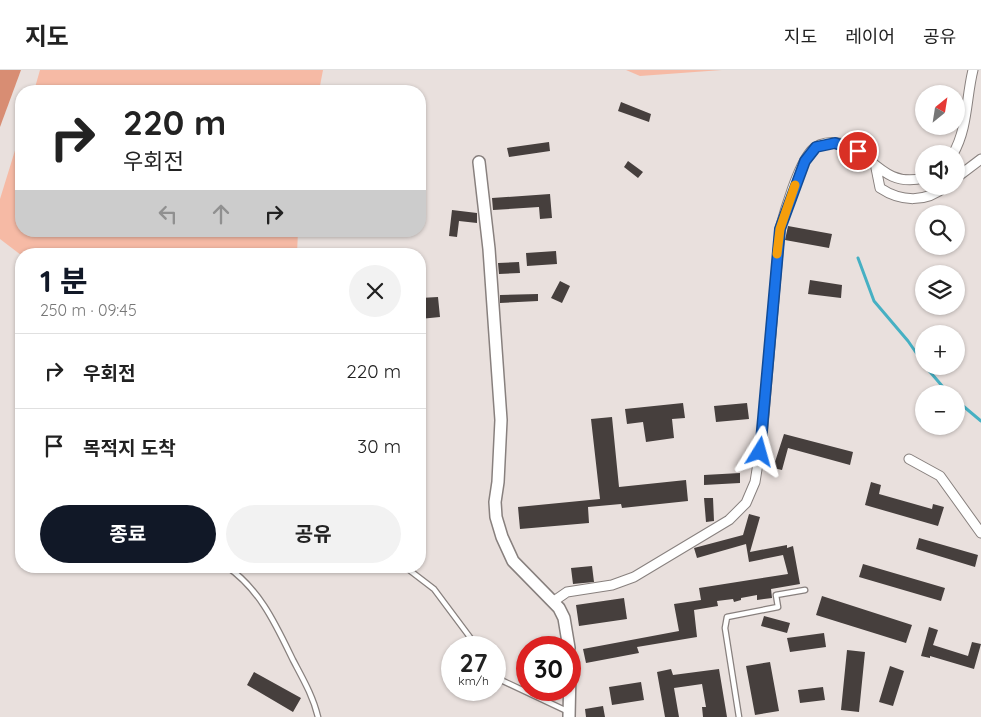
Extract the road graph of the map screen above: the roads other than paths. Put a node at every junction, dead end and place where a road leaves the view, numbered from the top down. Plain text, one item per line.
1 (973, 70) edge
2 (957, 145) edge
3 (981, 159) edge
4 (479, 162) dead end
5 (876, 168) junction
6 (965, 171) edge
7 (915, 178) edge
8 (932, 195) edge
9 (909, 459) dead end
10 (981, 534) edge
11 (235, 573) edge
12 (413, 573) edge
13 (806, 590) dead end
14 (554, 600) junction
15 (469, 636) edge
16 (567, 636) edge
17 (506, 683) edge
18 (569, 701) edge
19 (569, 715) edge
20 (318, 717) edge
21 (739, 717) edge

1 - 2 street
3 - 6 street
4 - 14 street
5 - 7 street
5 - 8 street
5 - 14 street
9 - 10 street
11 - 20 lane
12 - 15 lane
13 - 21 lane
14 - 16 street
17 - 19 lane
18 - 19 street

